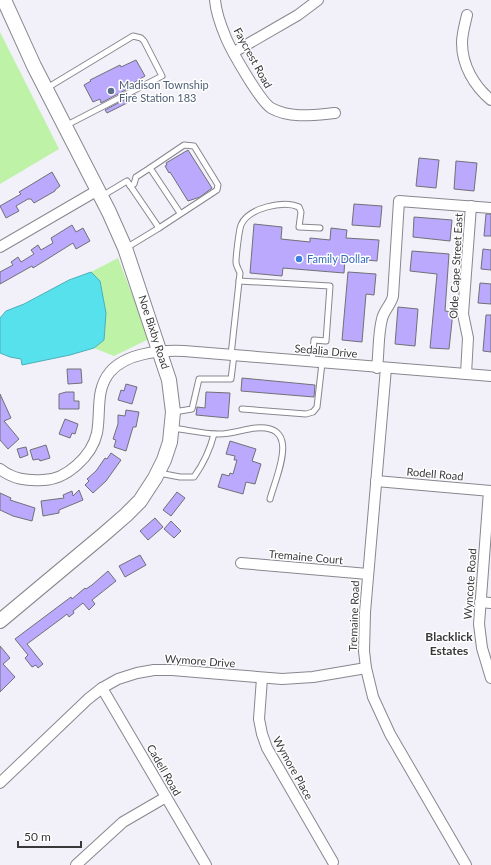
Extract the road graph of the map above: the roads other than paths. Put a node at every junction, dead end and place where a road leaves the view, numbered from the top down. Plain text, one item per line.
1 (4, 0) edge
2 (215, 0) edge
3 (318, 0) edge
4 (467, 15) dead end
5 (234, 52) junction
6 (46, 88) junction
7 (491, 100) edge
8 (335, 113) dead end
9 (65, 126) junction
10 (150, 168) junction
11 (130, 186) junction
12 (99, 193) junction
13 (471, 206) junction
14 (491, 208) edge
15 (180, 213) junction
16 (158, 228) junction
17 (320, 228) dead end
18 (0, 247) edge
19 (125, 248) junction
20 (239, 281) junction
21 (160, 351) junction
22 (232, 355) junction
23 (317, 362) junction
24 (382, 368) junction
25 (466, 374) junction
26 (491, 376) edge
27 (242, 409) dead end
28 (173, 412) junction
29 (172, 428) junction
30 (214, 434) junction
31 (0, 469) edge
32 (159, 472) junction
33 (376, 481) junction
34 (490, 491) edge
35 (270, 499) dead end
36 (241, 563) dead end
37 (368, 574) junction
38 (480, 602) junction
39 (491, 603) edge
40 (0, 621) edge
41 (366, 668) junction
42 (262, 678) junction
43 (491, 678) edge
44 (102, 688) junction
45 (0, 783) edge
46 (166, 797) junction
47 (333, 862) dead end
48 (76, 865) edge
49 (206, 865) edge
50 (466, 865) edge

1 - 6 street, Noe Bixby Road
2 - 5 street, Faycrest Road
3 - 5 street
4 - 7 street
5 - 8 street, Faycrest Road
6 - 9 street, Noe Bixby Road
6 - 9 lane
9 - 12 street, Noe Bixby Road
10 - 11 lane
10 - 15 lane
10 - 15 lane
11 - 12 lane
11 - 16 lane
12 - 18 street
12 - 19 street, Noe Bixby Road
13 - 14 street
13 - 24 street, Tremaine Road
13 - 25 street, Olde Cape Street East
15 - 16 lane
16 - 19 lane
17 - 20 lane
19 - 21 street, Noe Bixby Road
20 - 22 lane
20 - 23 lane
21 - 22 street, Sedalia Drive
21 - 28 street, Noe Bixby Road
21 - 31 street, Sedalia Drive
22 - 23 street, Sedalia Drive
22 - 28 lane
23 - 24 street, Sedalia Drive
23 - 27 lane
24 - 25 street, Sedalia Drive
24 - 33 street, Tremaine Road
25 - 26 street, Sedalia Drive
28 - 29 street, Noe Bixby Road
29 - 30 lane
29 - 32 street, Noe Bixby Road
30 - 32 lane
30 - 35 lane
32 - 40 street, Noe Bixby Road
33 - 34 street, Rodell Road
33 - 37 street, Tremaine Road
34 - 38 street, Wyncote Road
36 - 37 street, Tremaine Court
37 - 41 street, Tremaine Road
38 - 39 street
38 - 43 street, Wyncote Road
41 - 42 street, Wymore Drive
41 - 50 street, Tremaine Road
42 - 44 street, Wymore Drive
42 - 47 street, Wymore Place
44 - 45 street, Wymore Drive
44 - 46 street, Cadell Road
46 - 48 street
46 - 49 street, Cadell Road

